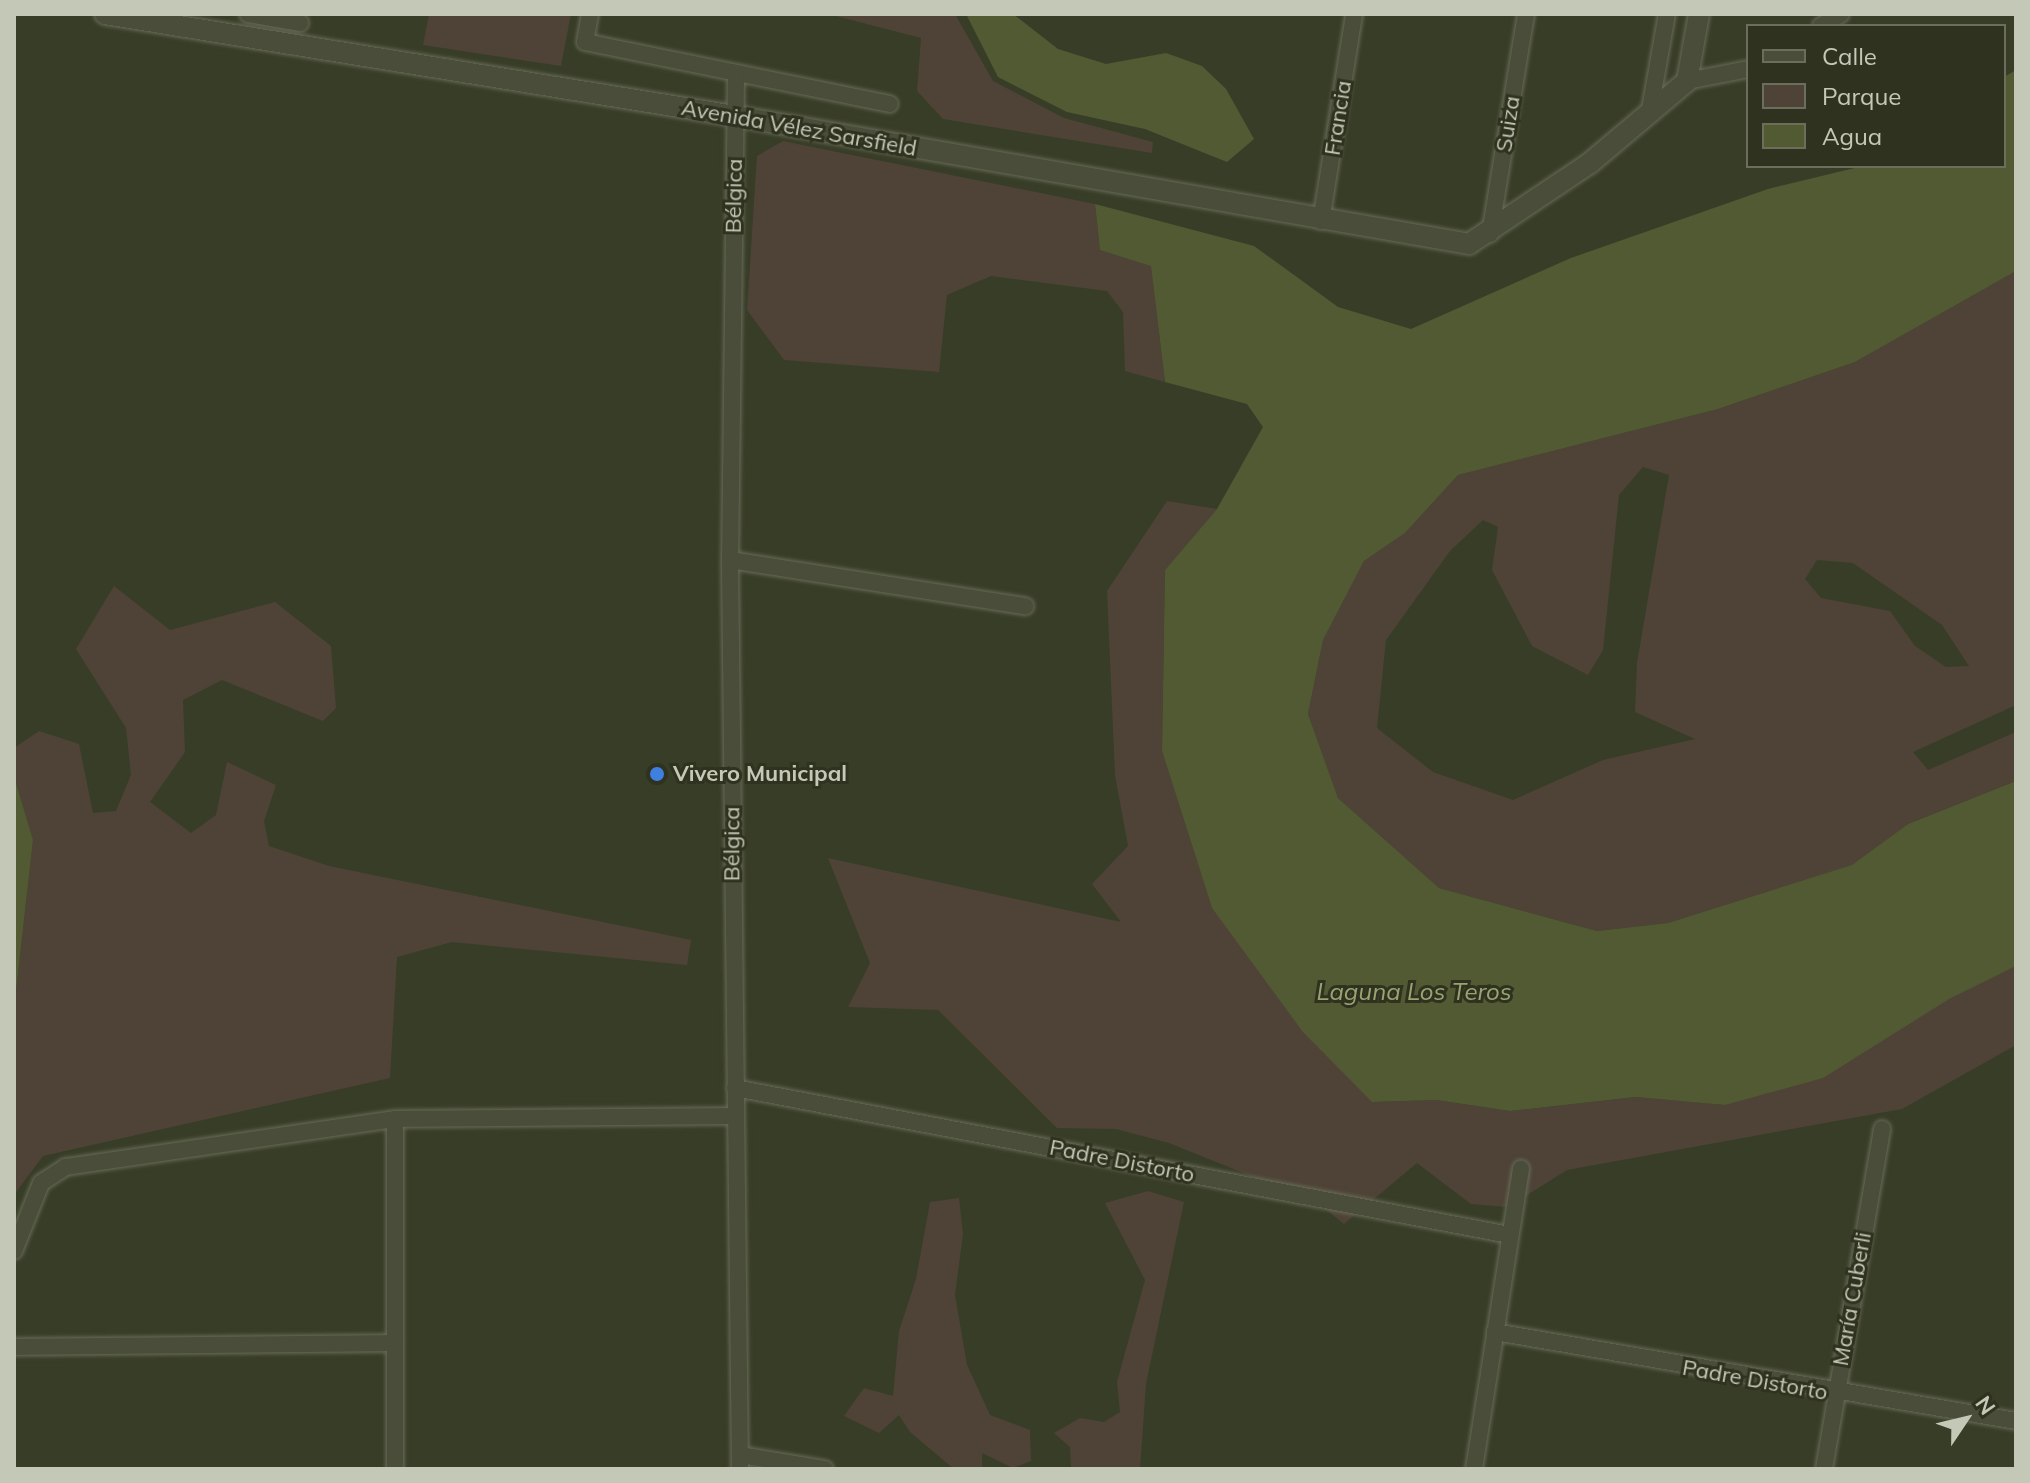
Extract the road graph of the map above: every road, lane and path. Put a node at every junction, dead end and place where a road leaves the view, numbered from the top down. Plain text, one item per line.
1 (105, 14) edge
2 (248, 14) edge
3 (590, 14) edge
4 (1354, 14) edge
5 (1526, 14) edge
6 (1667, 14) edge
7 (1699, 14) edge
8 (132, 16) edge
9 (301, 18) edge
10 (297, 47) junction
11 (1746, 69) edge
12 (736, 76) junction
13 (1687, 81) junction
14 (890, 104) dead end
15 (1650, 110) junction
16 (735, 116) junction
17 (1321, 221) junction
18 (1490, 234) junction
19 (730, 560) junction
20 (1025, 606) dead end
21 (735, 1088) junction
22 (732, 1116) junction
23 (395, 1119) junction
24 (1882, 1129) dead end
25 (1521, 1169) dead end
26 (1509, 1235) junction
27 (14, 1251) edge
28 (1495, 1332) junction
29 (393, 1343) junction
30 (14, 1347) edge
31 (1835, 1394) junction
32 (2016, 1421) edge
33 (740, 1462) edge
34 (395, 1469) edge
35 (825, 1469) edge
36 (1474, 1469) edge
37 (1824, 1469) edge

1 - 8 street, Avenida Vélez Sarsfield
2 - 9 street
3 - 12 street, Avenida Vélez Sarsfield
4 - 17 street, Francia
5 - 18 street, Suiza
6 - 15 street
7 - 13 street
8 - 10 street, Avenida Vélez Sarsfield
9 - 10 street
10 - 16 street, Avenida Vélez Sarsfield
11 - 13 street
12 - 14 street, Avenida Vélez Sarsfield
12 - 16 street, Bélgica
13 - 15 street
15 - 18 street
16 - 17 street, Avenida Vélez Sarsfield
16 - 19 street, Bélgica
17 - 18 street, Avenida Vélez Sarsfield
19 - 20 street
19 - 21 street, Bélgica
21 - 22 street, Bélgica
21 - 26 street, Padre Distorto
22 - 23 street
22 - 33 street, Bélgica
23 - 27 street
23 - 29 street
24 - 31 street, María Cuberli
25 - 26 street
26 - 28 street
28 - 31 street, Padre Distorto
28 - 36 street
29 - 30 street
29 - 34 street
31 - 32 street, Padre Distorto
31 - 37 street, María Cuberli
33 - 35 street

